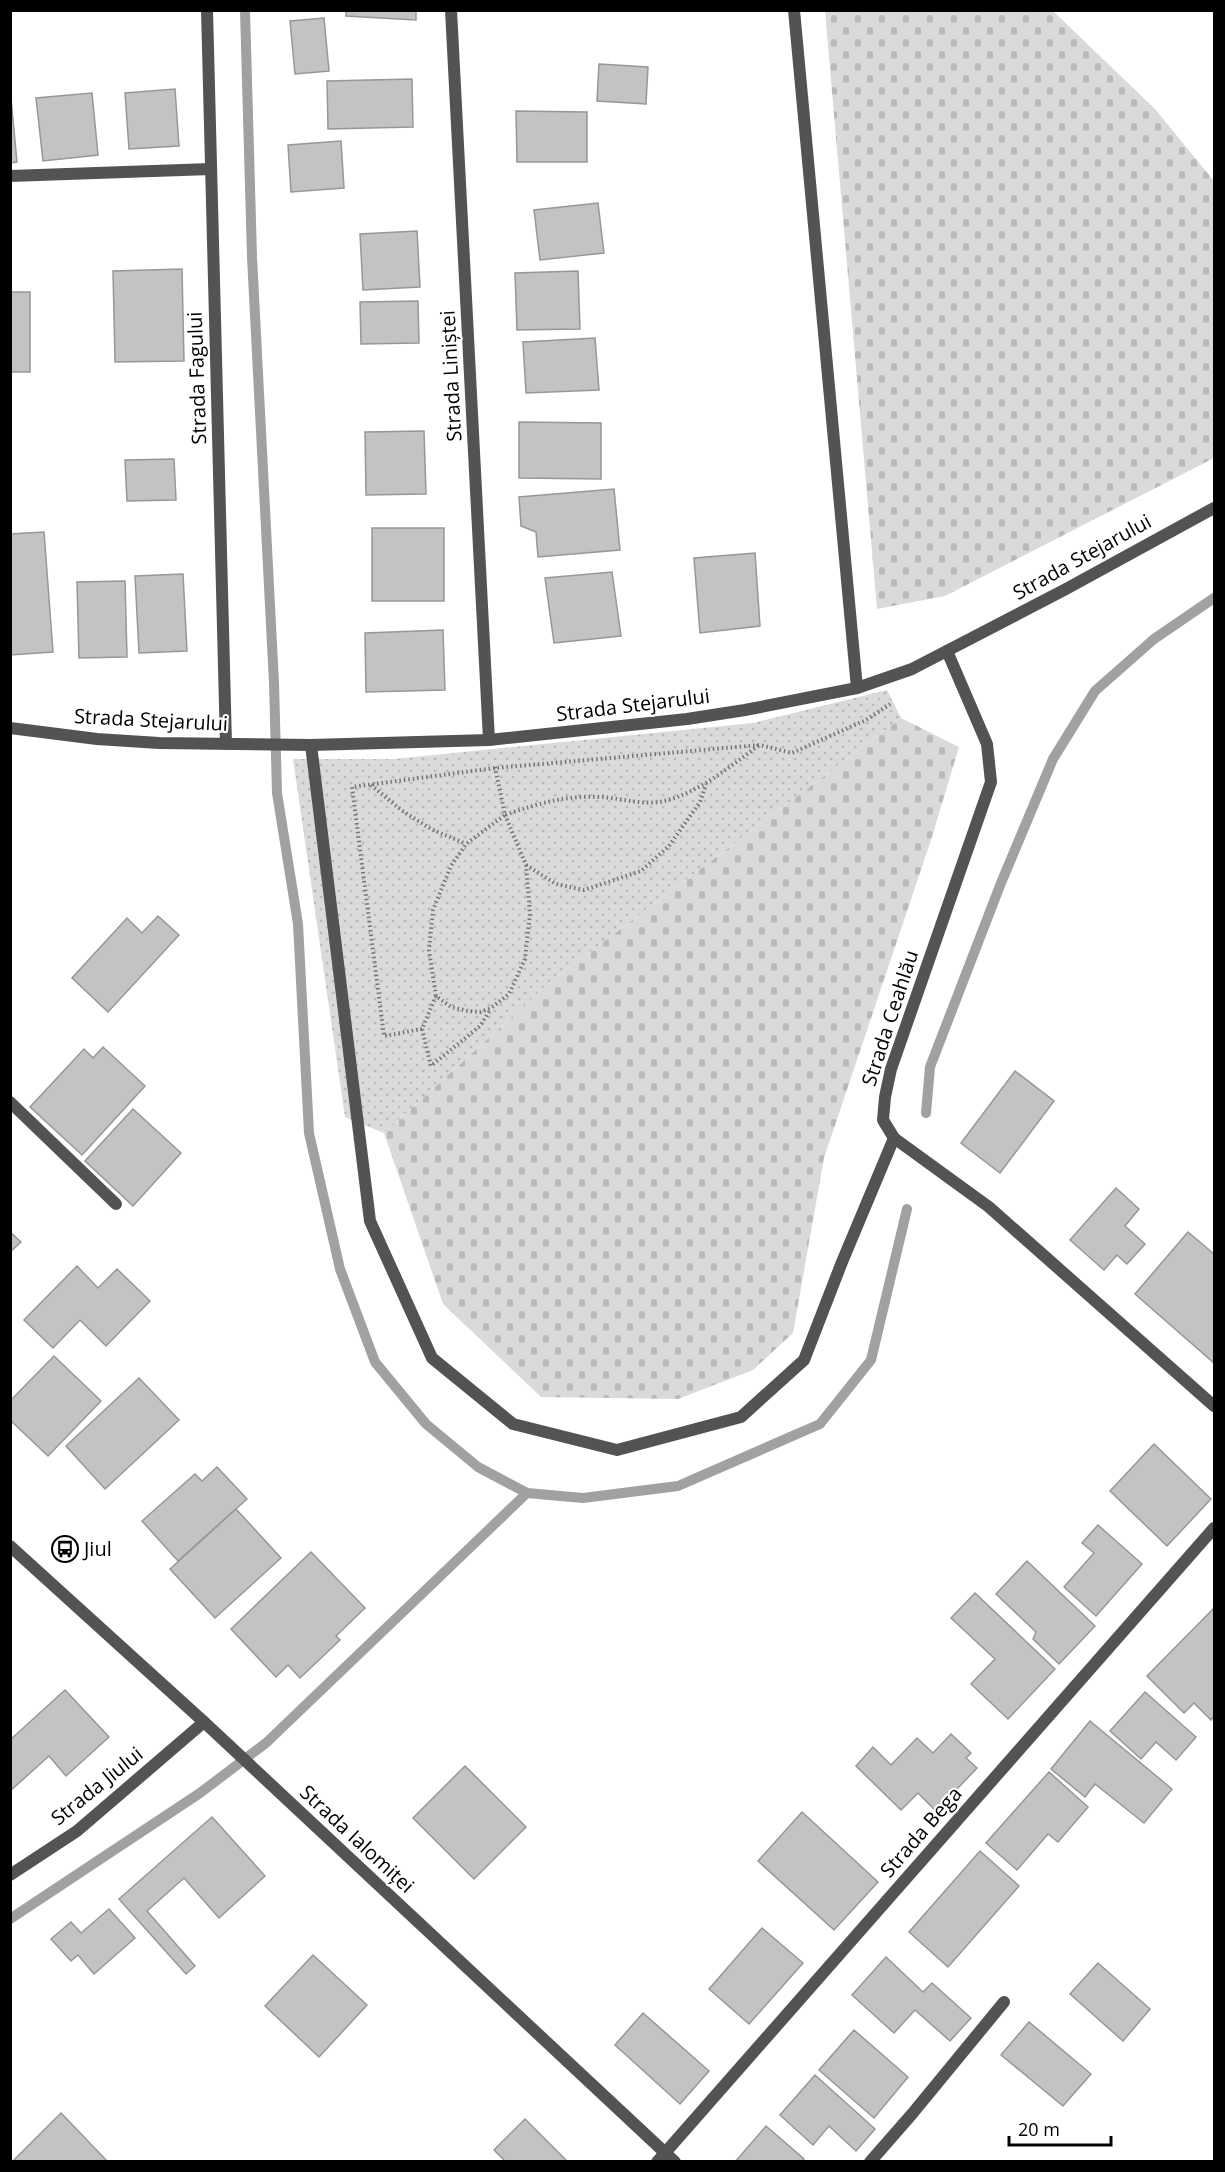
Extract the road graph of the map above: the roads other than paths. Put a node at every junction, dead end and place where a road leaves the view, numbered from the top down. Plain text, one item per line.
1 (207, 10) edge
2 (451, 10) edge
3 (794, 10) edge
4 (211, 169) junction
5 (10, 177) edge
6 (1215, 508) edge
7 (947, 651) junction
8 (857, 688) junction
9 (10, 728) edge
10 (489, 740) junction
11 (226, 744) junction
12 (311, 745) junction
13 (10, 1102) edge
14 (894, 1138) junction
15 (116, 1204) dead end
16 (1215, 1406) edge
17 (1215, 1528) edge
18 (10, 1546) edge
19 (204, 1722) junction
20 (10, 1875) edge
21 (1004, 2002) dead end
22 (661, 2157) edge
23 (675, 2162) edge
24 (870, 2162) edge

1 - 4 street, Strada Fagului
2 - 10 street, Strada Liniștei
3 - 8 street
4 - 5 street
4 - 11 street, Strada Fagului
6 - 7 street, Strada Stejarului
7 - 8 street, Strada Stejarului
7 - 14 street, Strada Ceahlău
8 - 10 street, Strada Stejarului
9 - 11 street, Strada Stejarului
10 - 12 street, Strada Stejarului
11 - 12 street, Strada Stejarului
12 - 14 street
13 - 15 street
14 - 16 street
17 - 22 street, Strada Bega
18 - 19 street, Strada Ialomiței
19 - 20 street, Strada Jiului
19 - 22 street, Strada Ialomiței
21 - 24 street
22 - 23 street, Strada Ialomiței

